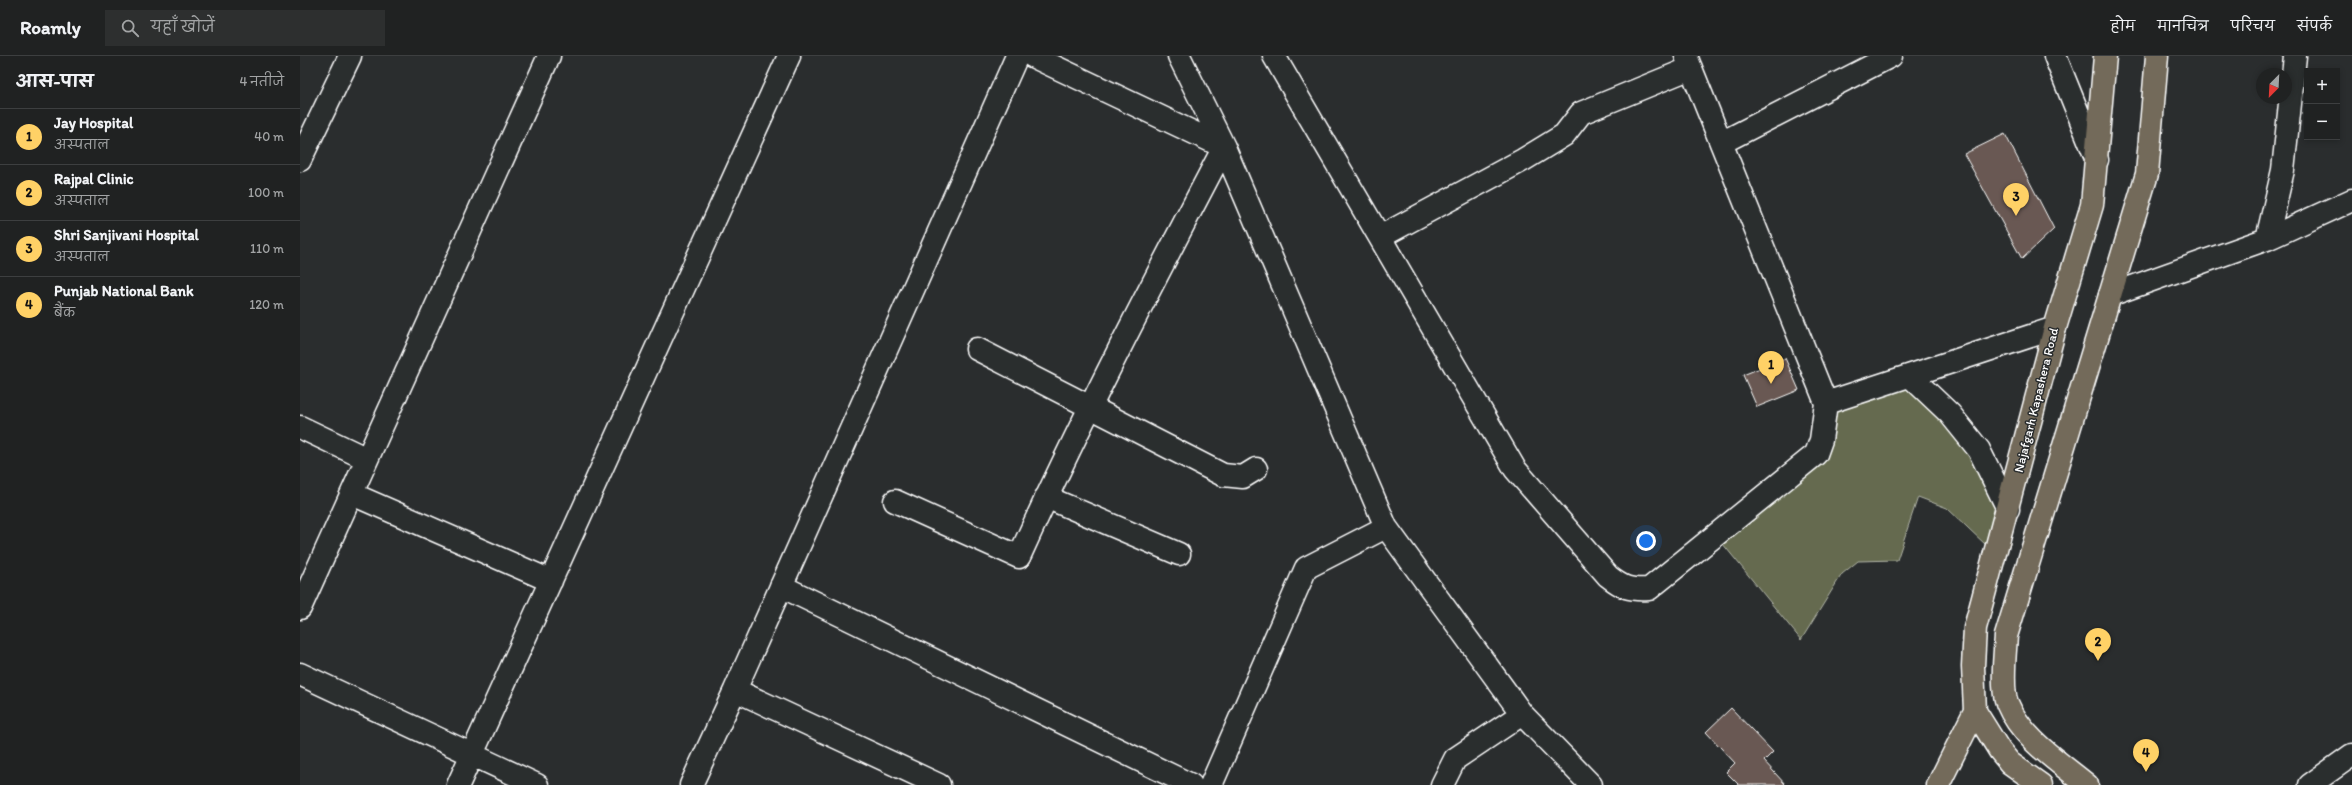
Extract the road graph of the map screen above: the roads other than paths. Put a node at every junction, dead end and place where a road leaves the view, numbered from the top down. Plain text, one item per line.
1 (350, 56) edge
2 (548, 56) edge
3 (789, 56) edge
4 (1017, 56) edge
5 (1032, 56) edge
6 (1179, 56) edge
7 (1274, 56) edge
8 (1891, 56) edge
9 (2055, 56) edge
10 (2105, 56) edge
11 (2156, 56) edge
12 (2295, 56) edge
13 (1688, 62) edge
14 (1721, 143) junction
15 (1224, 147) junction
16 (300, 160) edge
17 (2097, 160) junction
18 (2352, 200) edge
19 (1380, 237) junction
20 (2267, 239) junction
21 (2110, 295) junction
22 (2055, 328) junction
23 (977, 349) dead end
24 (1910, 376) junction
25 (1826, 403) junction
26 (1090, 409) junction
27 (300, 427) edge
28 (367, 459) junction
29 (1256, 469) dead end
30 (352, 494) junction
31 (1046, 497) junction
32 (895, 501) dead end
33 (2008, 509) junction
34 (1386, 527) junction
35 (1179, 554) dead end
36 (551, 581) junction
37 (781, 586) junction
38 (300, 608) edge
39 (300, 674) edge
40 (735, 690) junction
41 (2006, 702) junction
42 (1975, 711) junction
43 (1522, 714) junction
44 (472, 754) junction
45 (2352, 755) edge
46 (458, 785) edge
47 (537, 785) edge
48 (690, 785) edge
49 (939, 785) edge
50 (1191, 785) edge
51 (1211, 785) edge
52 (1442, 785) edge
53 (1591, 785) edge
54 (1938, 785) edge
55 (2041, 785) edge
56 (2087, 785) edge
57 (2310, 785) edge

1 - 16 street
2 - 28 street
3 - 36 street
4 - 37 street
5 - 15 street
6 - 15 street
7 - 19 street
8 - 14 street
9 - 17 street
10 - 17 main road, Najafgarh Kapashera Road
11 - 21 main road
12 - 20 street
13 - 14 street
13 - 19 street
14 - 25 street
15 - 26 street
15 - 34 street
17 - 22 main road, Najafgarh Kapashera Road
18 - 20 street
19 - 25 street
20 - 21 street
21 - 41 main road
22 - 24 street
22 - 33 main road, Najafgarh Kapashera Road
23 - 26 street
24 - 25 street
24 - 33 street
26 - 29 street
26 - 31 street
27 - 28 street
28 - 30 street
30 - 36 street
30 - 38 street
31 - 32 street
31 - 35 street
33 - 42 main road, Najafgarh Kapashera Road
34 - 43 street
34 - 51 street
36 - 44 street
37 - 40 street
37 - 50 street
39 - 44 street
40 - 48 street
40 - 49 street
41 - 42 main road
41 - 56 main road
42 - 54 main road
42 - 55 main road
43 - 52 street
43 - 53 street
44 - 46 street
44 - 47 street
45 - 57 street

